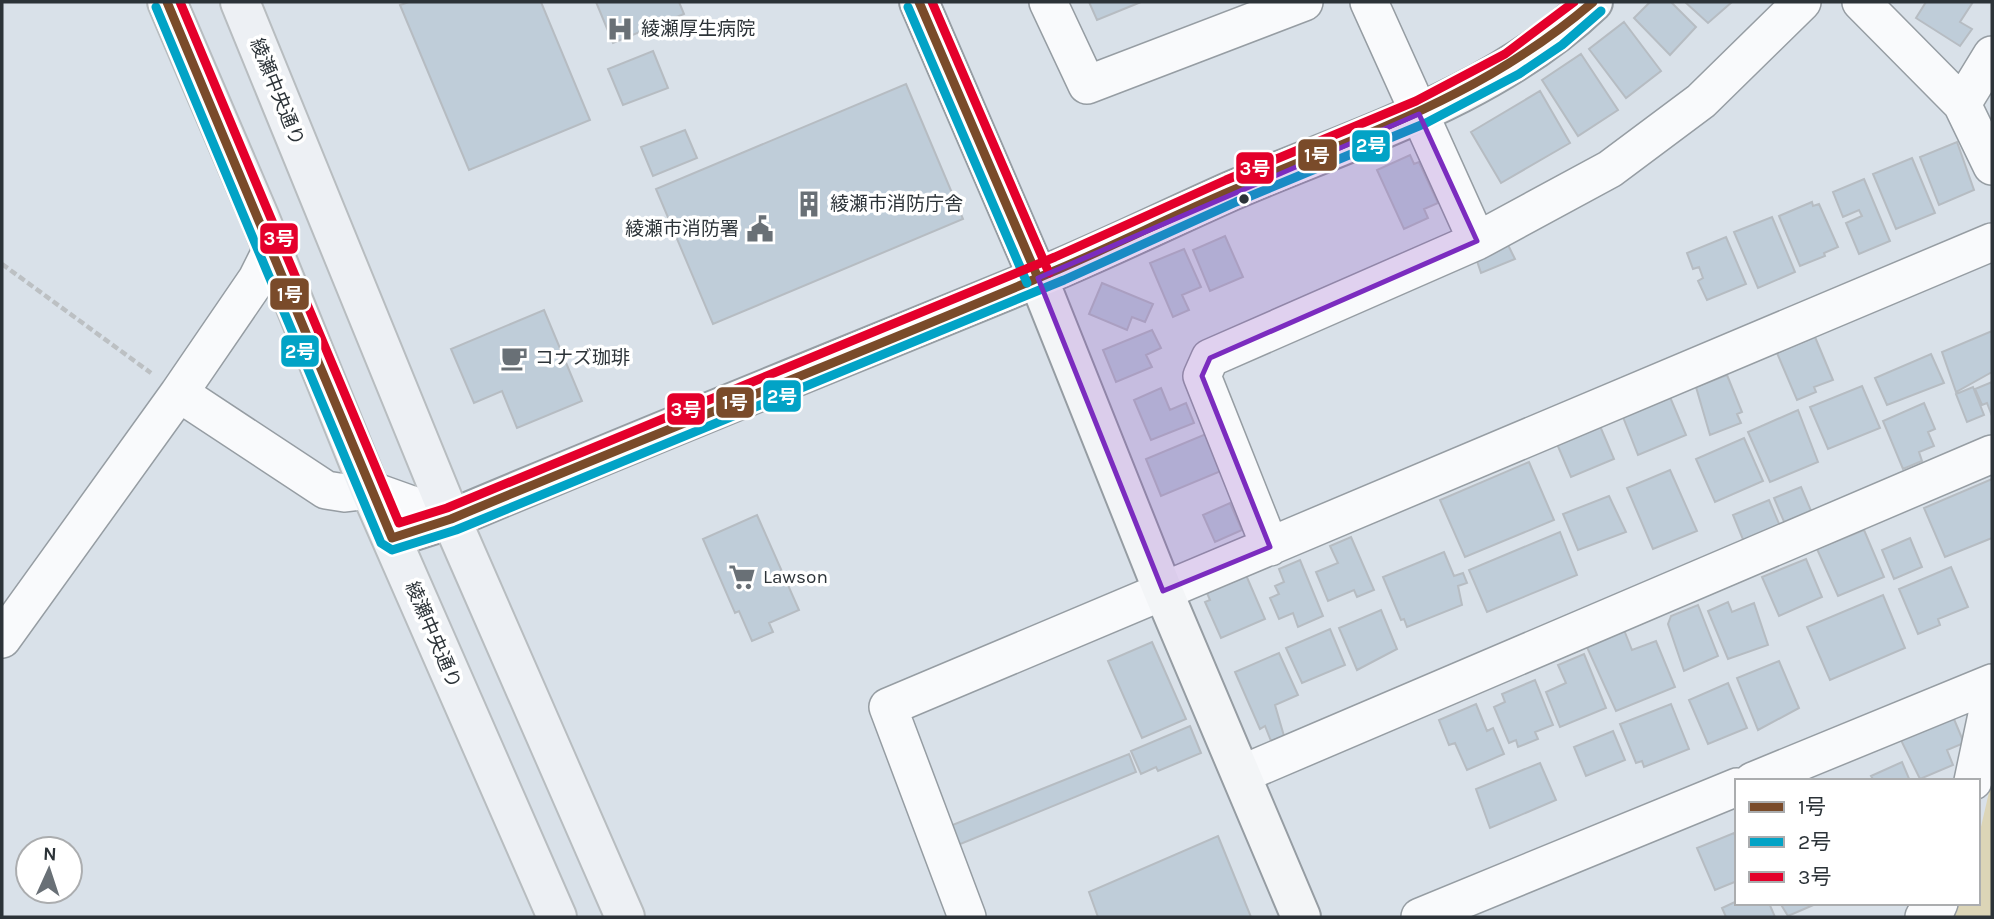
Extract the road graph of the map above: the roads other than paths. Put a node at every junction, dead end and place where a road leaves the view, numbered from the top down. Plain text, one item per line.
1 (167, 2) edge
2 (240, 2) edge
3 (919, 2) edge
4 (1048, 2) edge
5 (1304, 2) edge
6 (1369, 2) edge
7 (1593, 2) edge
8 (1802, 2) edge
9 (1861, 2) edge
10 (1992, 55) edge
11 (1962, 104) junction
12 (1419, 114) junction
13 (1992, 166) edge
14 (1477, 241) junction
15 (1992, 242) edge
16 (272, 249) junction
17 (1038, 278) junction
18 (179, 393) junction
19 (1992, 454) edge
20 (370, 490) junction
21 (451, 519) junction
22 (392, 538) junction
23 (1270, 547) junction
24 (1163, 591) junction
25 (2, 639) edge
26 (1992, 683) edge
27 (1992, 691) edge
28 (1241, 774) junction
29 (1758, 779) edge
30 (1973, 779) edge
31 (1735, 788) edge
32 (1938, 905) edge
33 (557, 917) edge
34 (625, 917) edge
35 (967, 917) edge
36 (1301, 917) edge
37 (1420, 917) edge
38 (1924, 917) edge

1 - 16 main road, 綾瀬中央通り
2 - 21 main road, 綾瀬中央通り
3 - 17 street
4 - 5 street
6 - 12 street
7 - 12 street
8 - 14 street
9 - 11 street
10 - 11 street
11 - 13 street
12 - 14 street
12 - 17 street
14 - 23 street
15 - 23 street
16 - 18 street
16 - 20 main road, 綾瀬中央通り
17 - 21 street
17 - 24 street
18 - 20 street
18 - 25 street
19 - 28 street
20 - 21 street
20 - 22 main road, 綾瀬中央通り
21 - 22 street
21 - 34 main road, 綾瀬中央通り
22 - 33 main road, 綾瀬中央通り
23 - 24 street
24 - 28 street
24 - 35 street
26 - 29 street
27 - 30 street
28 - 36 street
31 - 37 street
32 - 38 street

